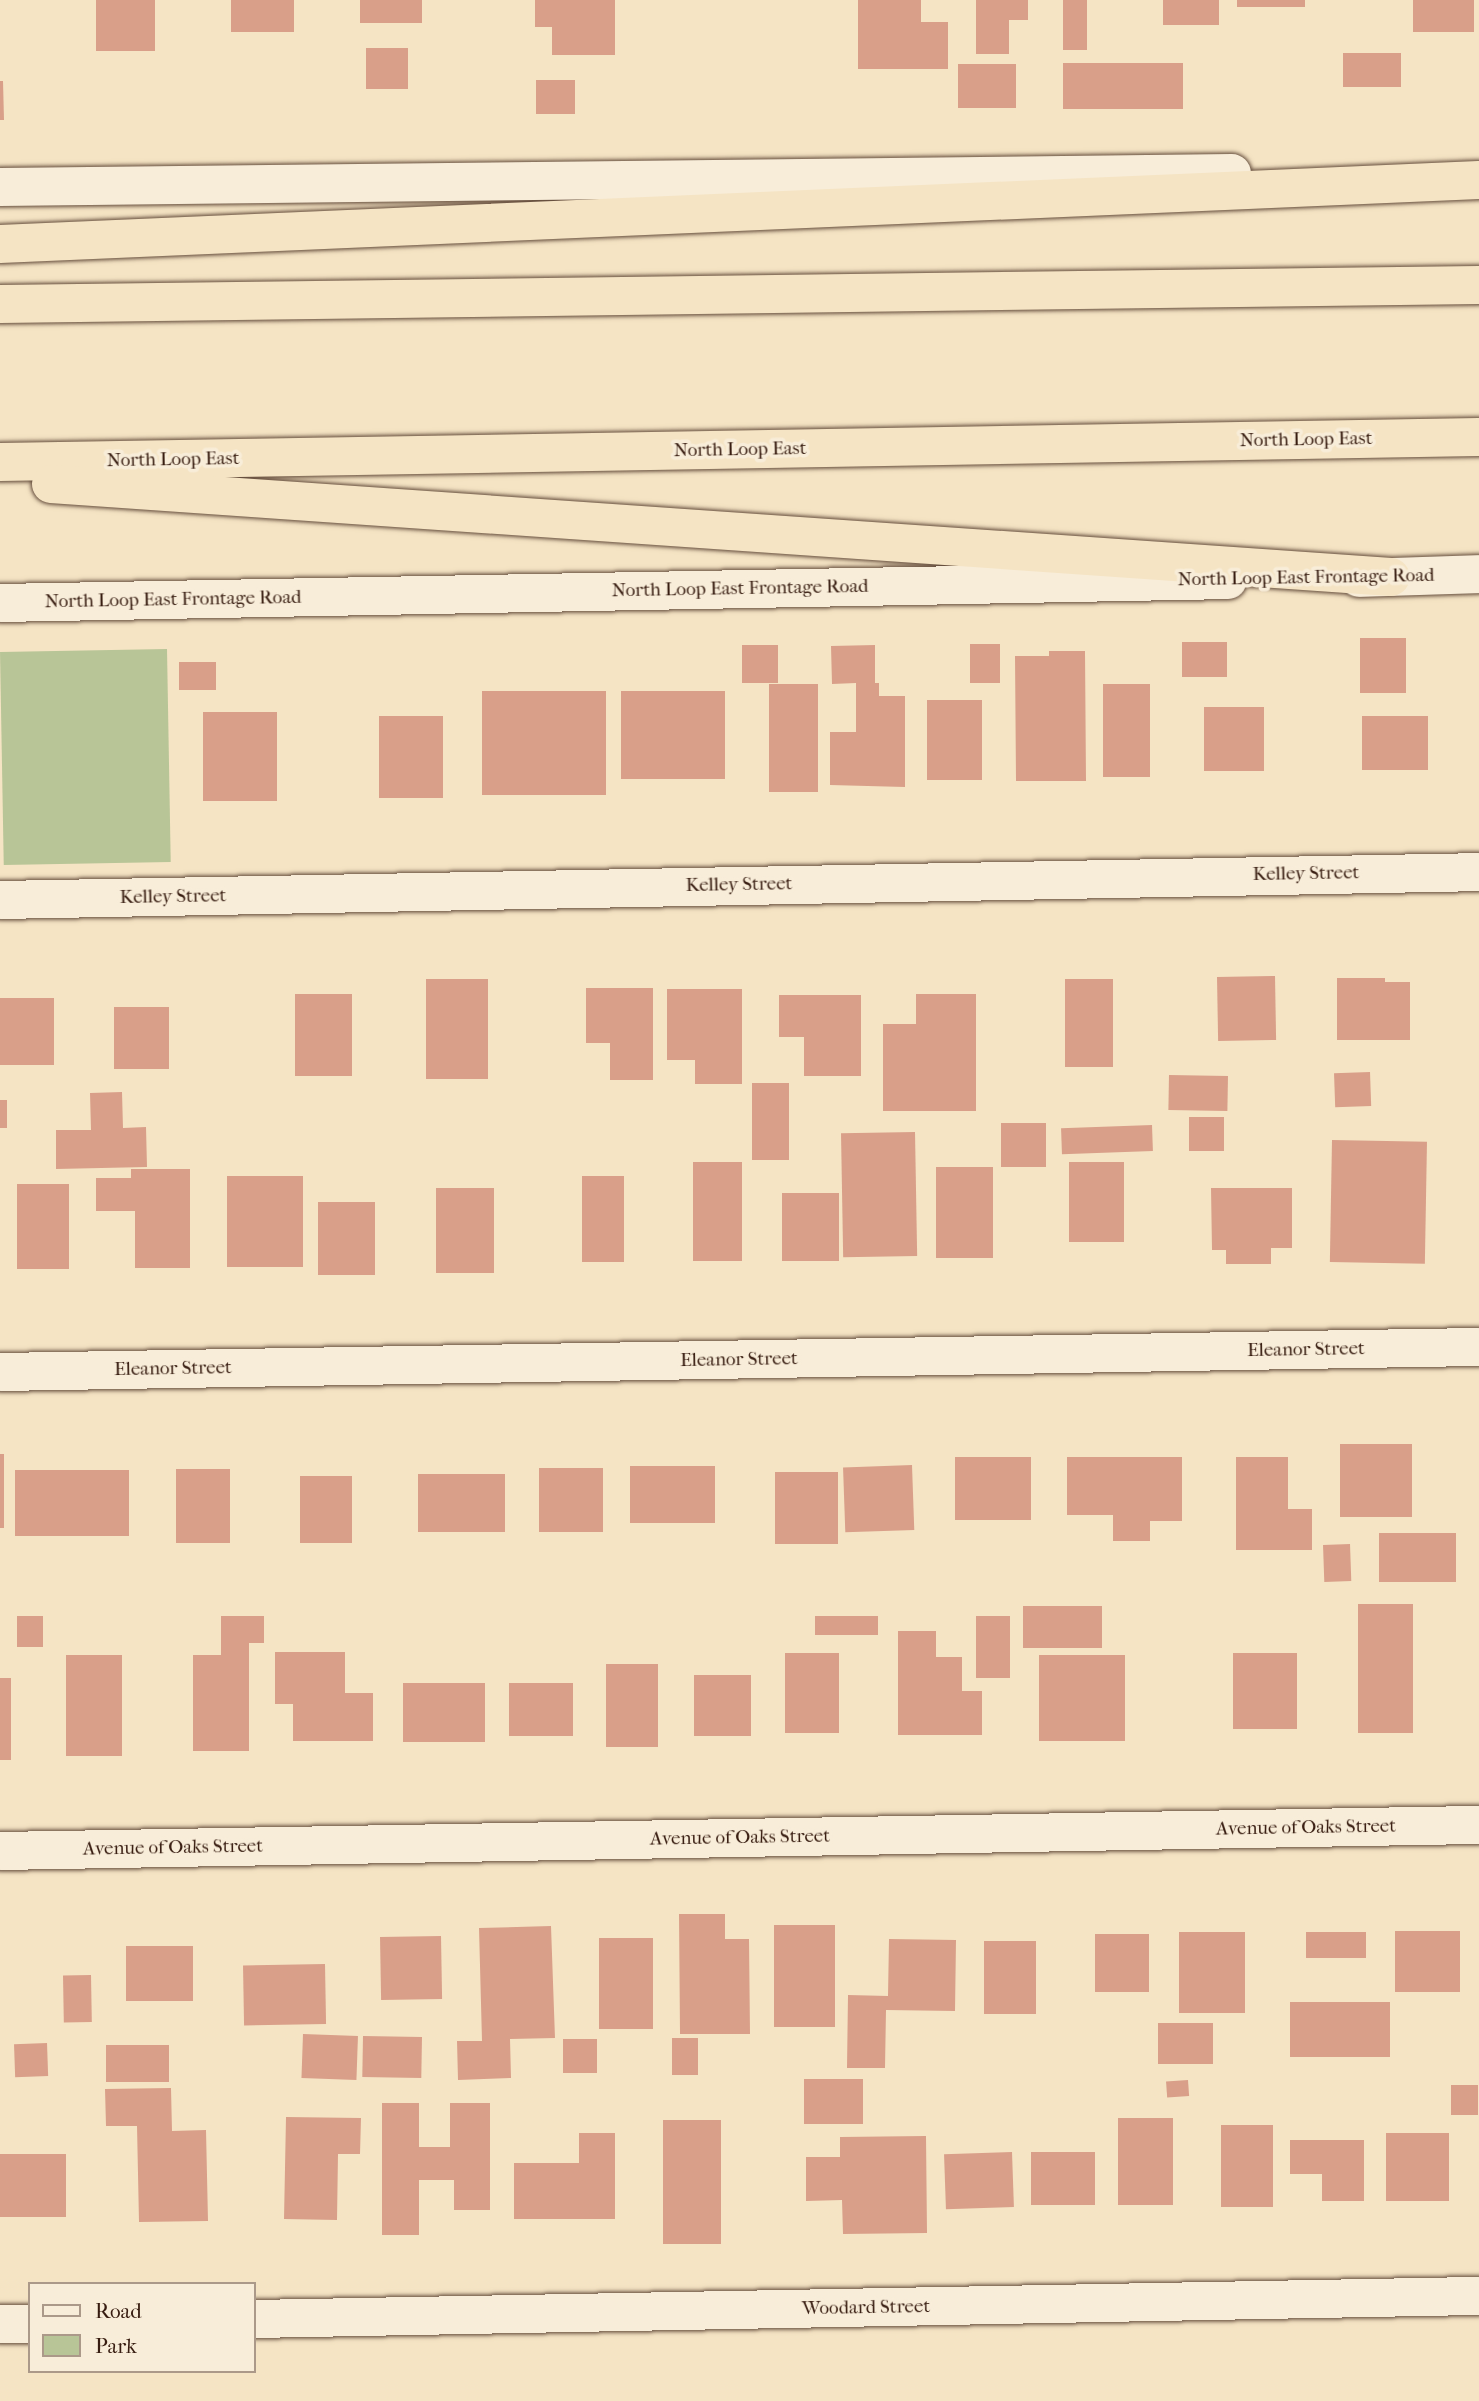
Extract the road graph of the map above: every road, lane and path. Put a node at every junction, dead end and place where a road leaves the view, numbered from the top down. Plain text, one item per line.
1 (1479, 170) edge
2 (1479, 180) edge
3 (0, 187) edge
4 (0, 244) edge
5 (1479, 285) edge
6 (0, 304) edge
7 (1479, 437) edge
8 (0, 462) edge
9 (0, 480) edge
10 (1479, 574) edge
11 (1391, 577) junction
12 (0, 603) edge
13 (1479, 872) edge
14 (0, 900) edge
15 (1479, 1347) edge
16 (0, 1372) edge
17 (1479, 1825) edge
18 (0, 1851) edge
19 (1479, 2296) edge
20 (256, 2319) edge
21 (0, 2324) edge
22 (28, 2324) edge

1 - 3 street
2 - 4 highway
5 - 6 highway
7 - 8 highway, North Loop East
9 - 11 highway
10 - 11 street, North Loop East Frontage Road
11 - 12 street, North Loop East Frontage Road
13 - 14 street, Kelley Street
15 - 16 street, Eleanor Street
17 - 18 street, Avenue of Oaks Street
19 - 20 street, Woodard Street
21 - 22 street

